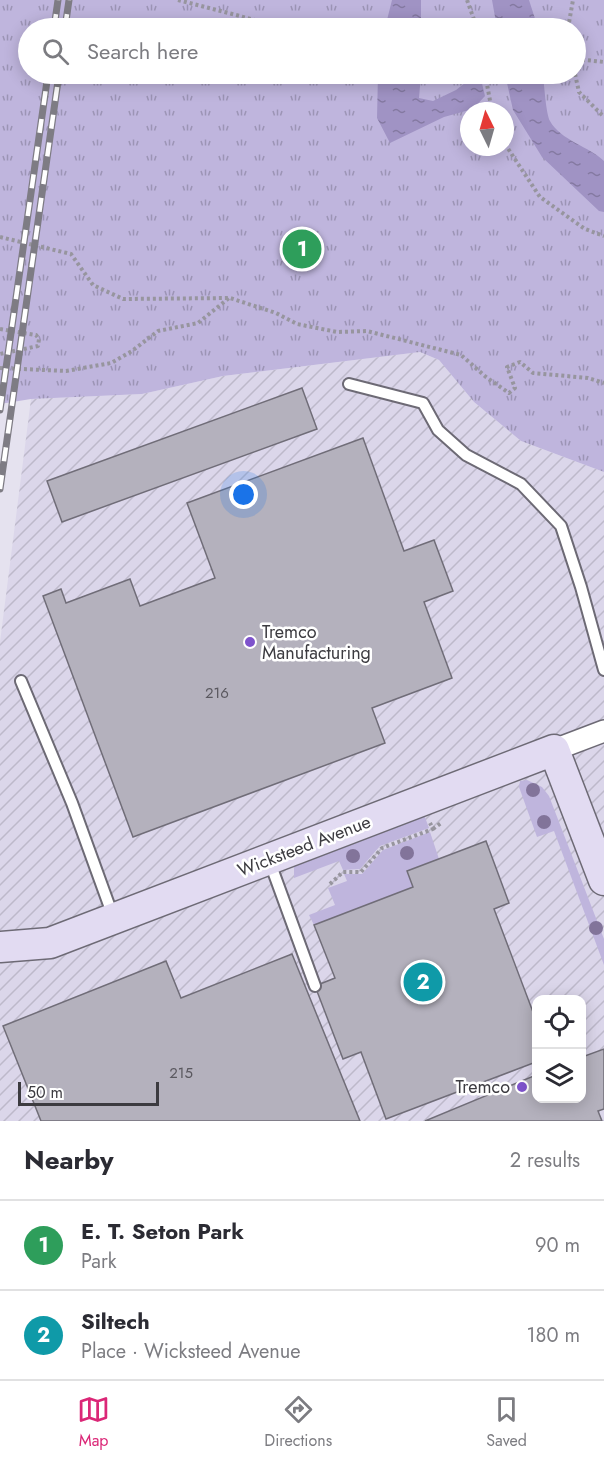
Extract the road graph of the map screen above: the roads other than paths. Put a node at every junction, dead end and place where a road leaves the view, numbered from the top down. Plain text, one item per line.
1 (349, 384) dead end
2 (604, 670) edge
3 (21, 681) dead end
4 (600, 738) edge
5 (554, 750) junction
6 (269, 860) junction
7 (604, 880) edge
8 (114, 919) junction
9 (0, 947) edge
10 (315, 986) dead end

1 - 2 lane
3 - 8 lane
4 - 5 street, Wicksteed Avenue
5 - 6 street, Wicksteed Avenue
5 - 7 street
6 - 8 street, Wicksteed Avenue
6 - 10 lane
8 - 9 street, Wicksteed Avenue

